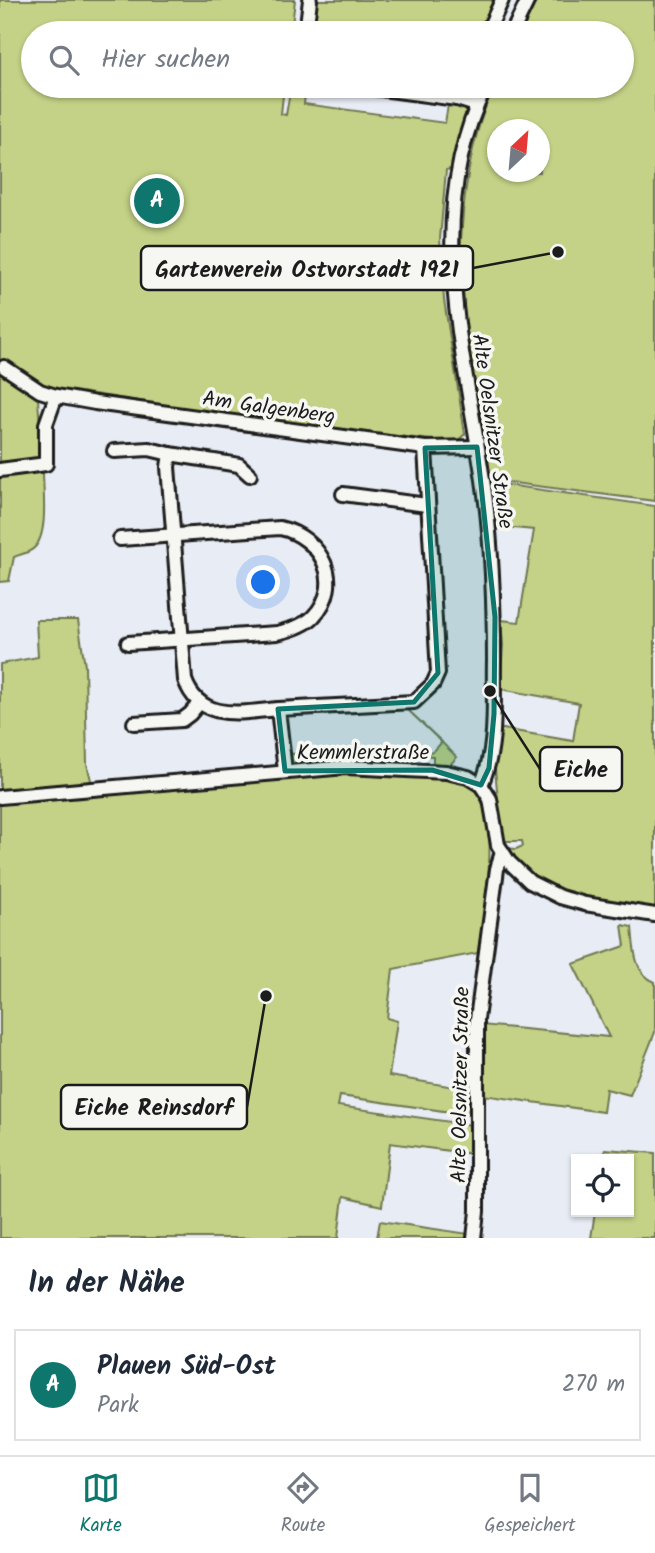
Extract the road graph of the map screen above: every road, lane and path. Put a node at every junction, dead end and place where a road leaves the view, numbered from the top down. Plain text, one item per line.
1 (310, 0) edge
2 (502, 0) edge
3 (528, 0) edge
4 (307, 21) edge
5 (492, 21) edge
6 (518, 21) edge
7 (449, 98) edge
8 (480, 98) edge
9 (457, 99) joint
10 (476, 105) junction
11 (4, 367) dead end
12 (56, 396) junction
13 (477, 447) junction
14 (425, 448) junction
15 (114, 451) dead end
16 (170, 454) junction
17 (0, 470) edge
18 (250, 475) dead end
19 (343, 494) dead end
20 (427, 505) junction
21 (173, 534) junction
22 (120, 539) dead end
23 (182, 639) junction
24 (128, 643) dead end
25 (200, 702) junction
26 (278, 709) junction
27 (134, 723) dead end
28 (285, 771) junction
29 (481, 785) junction
30 (0, 797) edge
31 (502, 851) junction
32 (655, 915) edge
33 (474, 1238) edge

1 - 4 street
2 - 5 street
3 - 6 street
7 - 9 street
8 - 10 street, Alte Oelsnitzer Straße
9 - 10 street
10 - 13 street, Alte Oelsnitzer Straße
11 - 12 street, Am Galgenberg
12 - 14 street, Am Galgenberg
12 - 17 street
13 - 14 street, Am Galgenberg
13 - 29 street, Alte Oelsnitzer Straße
14 - 20 street
15 - 16 street
16 - 18 street
16 - 21 street
19 - 20 street
20 - 26 street
21 - 22 street
21 - 23 street
21 - 23 street
23 - 24 street
23 - 25 street
25 - 26 street
25 - 27 street
26 - 28 street
28 - 29 street, Kemmlerstraße
28 - 30 street, Kemmlerstraße
29 - 31 street
31 - 32 street
31 - 33 street, Alte Oelsnitzer Straße

